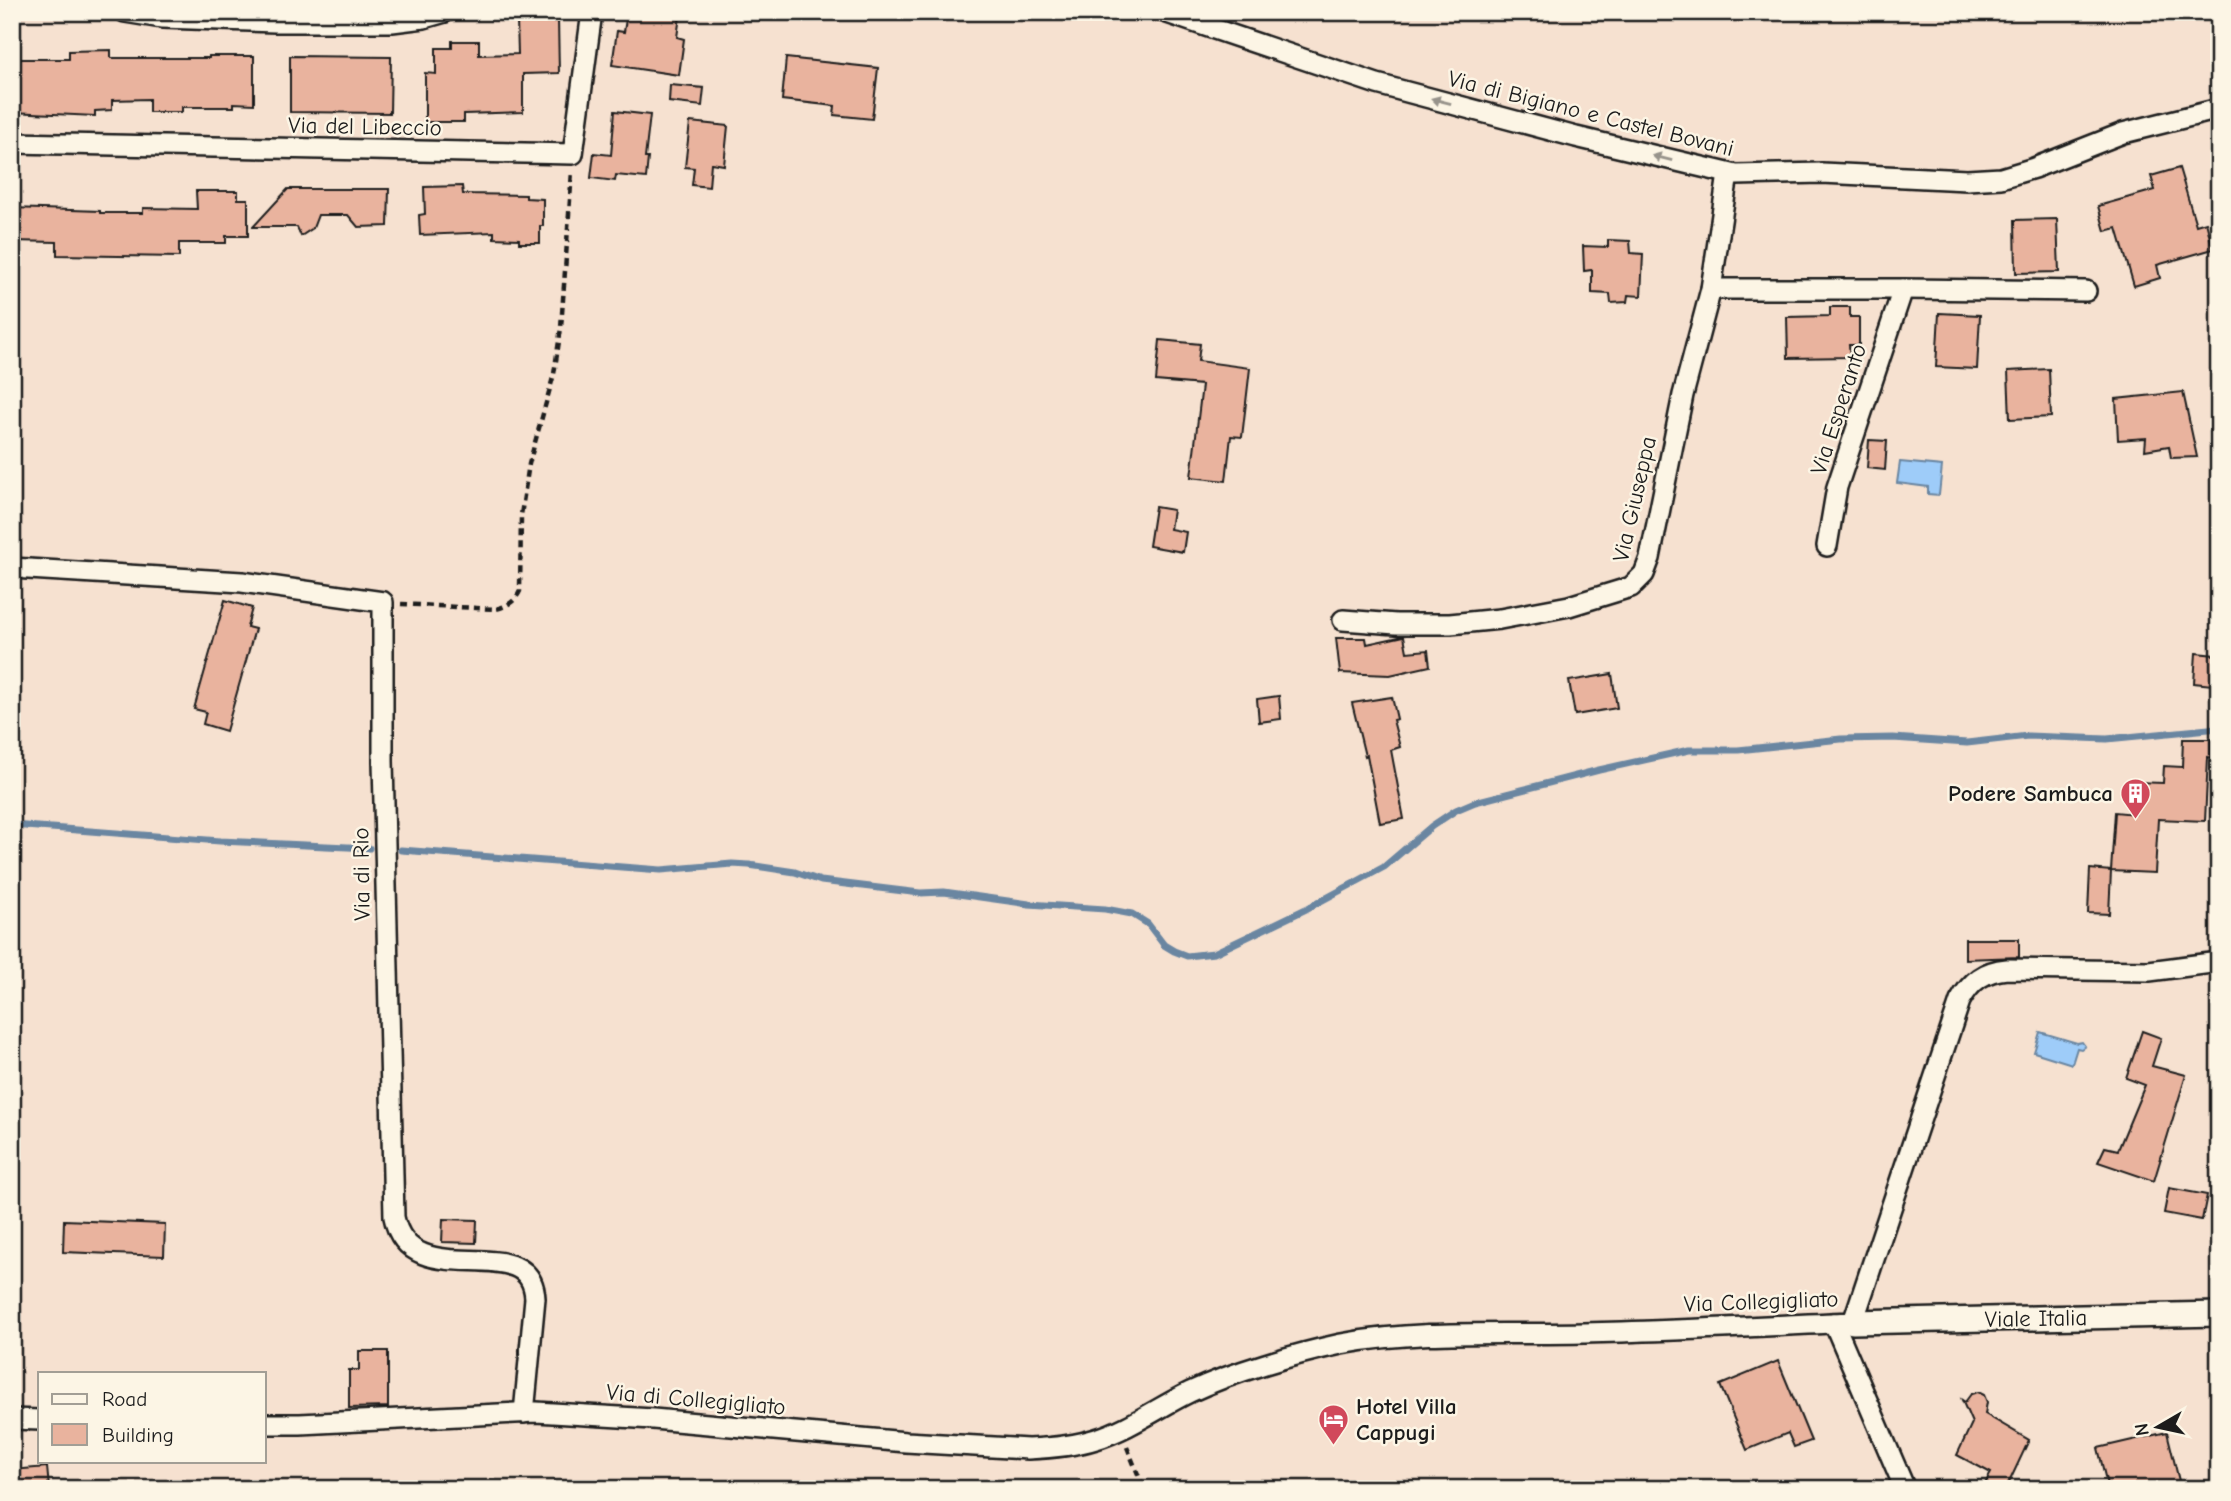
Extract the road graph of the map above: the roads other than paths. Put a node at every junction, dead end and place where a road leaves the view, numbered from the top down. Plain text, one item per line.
1 (125, 12) edge
2 (445, 12) edge
3 (592, 12) edge
4 (1164, 12) edge
5 (2219, 109) edge
6 (12, 143) edge
7 (1728, 174) junction
8 (1711, 289) junction
9 (1903, 289) junction
10 (2086, 291) dead end
11 (1827, 546) dead end
12 (12, 568) edge
13 (1343, 620) dead end
14 (2219, 962) edge
15 (2219, 1314) edge
16 (1844, 1322) junction
17 (524, 1413) junction
18 (12, 1419) edge
19 (38, 1420) edge
20 (266, 1424) edge
21 (1120, 1429) joint
22 (1905, 1489) edge

1 - 2 street
3 - 6 street, Via del Libeccio
7 -> 4 street, Via di Bigiano e Castel Bovani
5 - 7 street, Via di Bigiano e Castel Bovani
7 - 8 street, Via Giuseppa
8 - 9 street
8 - 13 street, Via Giuseppa
9 - 10 street
9 - 11 street, Via Esperanto
12 - 17 street, Via di Rio
14 - 16 street, Via Collegigliato
15 - 16 street, Viale Italia
16 - 21 street, Via Collegigliato
16 - 22 street
17 - 20 street, Via di Collegigliato
17 - 21 street, Via di Collegigliato
18 - 19 street

